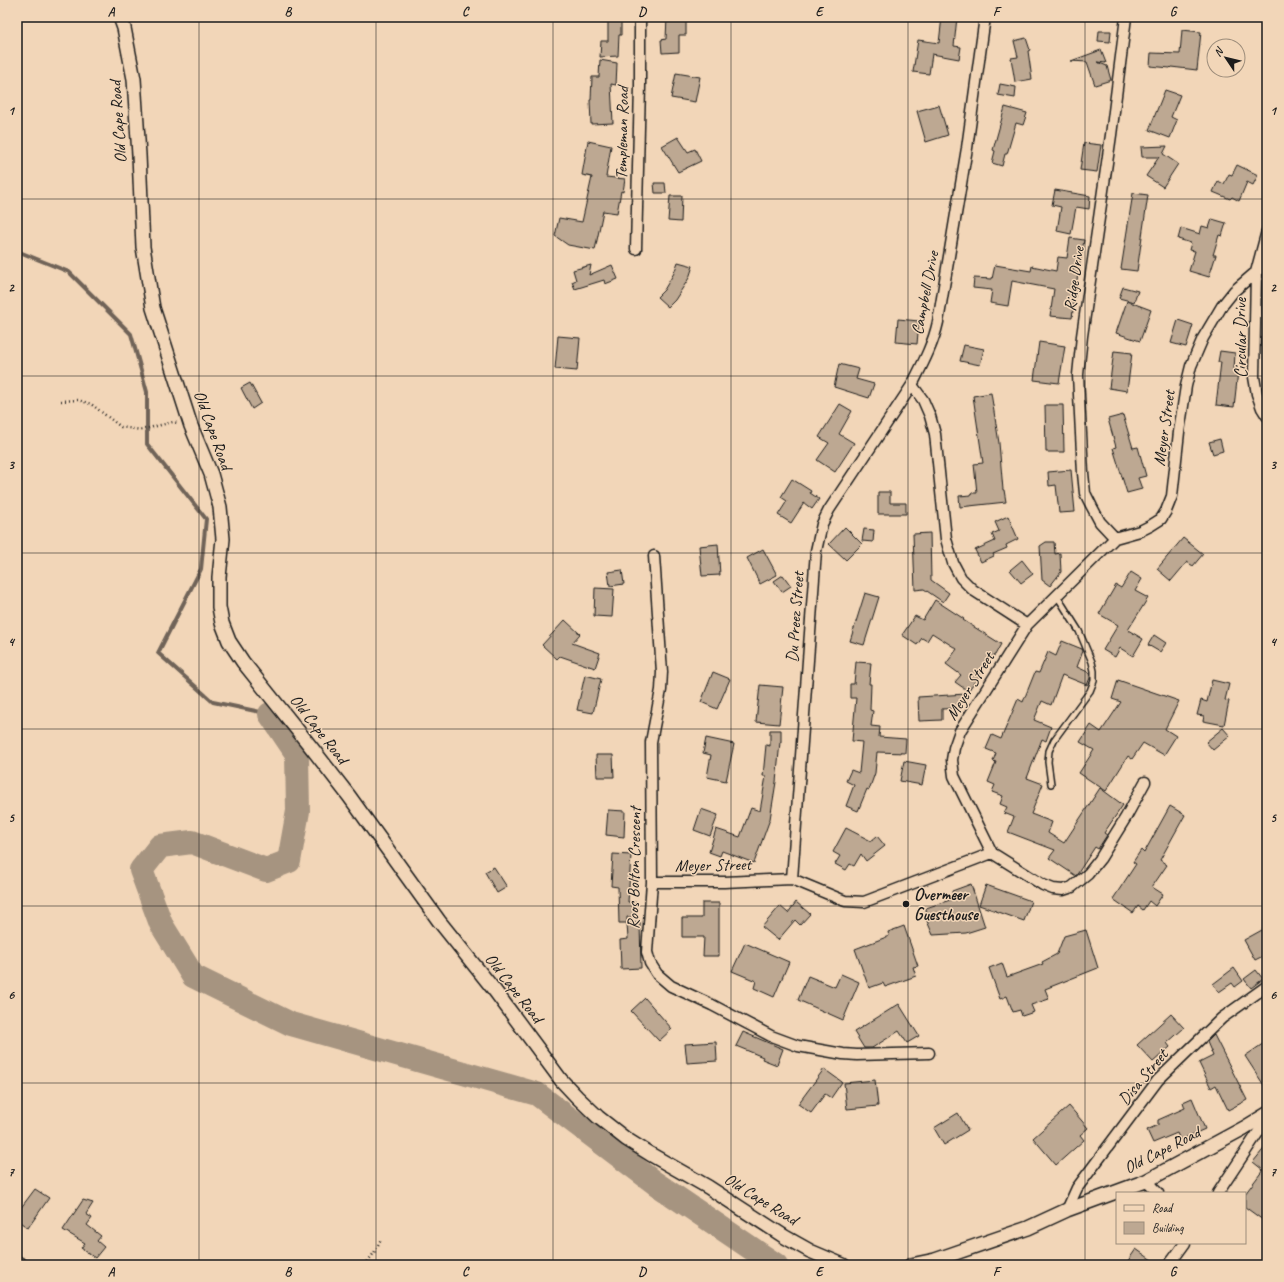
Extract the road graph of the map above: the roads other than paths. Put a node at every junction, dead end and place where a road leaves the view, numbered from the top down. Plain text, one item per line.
1 (120, 17) edge
2 (640, 17) edge
3 (984, 17) edge
4 (1126, 17) edge
5 (1267, 231) edge
6 (636, 249) dead end
7 (1267, 264) edge
8 (1256, 272) junction
9 (912, 385) junction
10 (1267, 416) edge
11 (1115, 538) junction
12 (654, 556) dead end
13 (1057, 596) junction
14 (1027, 625) junction
15 (1145, 782) dead end
16 (1051, 784) dead end
17 (992, 853) junction
18 (792, 879) junction
19 (652, 882) junction
20 (1267, 986) edge
21 (929, 1053) dead end
22 (1267, 1114) edge
23 (1267, 1119) edge
24 (1146, 1181) junction
25 (1116, 1192) edge
26 (1116, 1192) edge
27 (1157, 1192) edge
28 (1219, 1192) edge
29 (1067, 1210) junction
30 (1184, 1244) edge
31 (843, 1265) edge
32 (911, 1265) edge
33 (1169, 1265) edge

1 - 31 street, Old Cape Road
2 - 6 street, Templeman Road
3 - 9 street, Campbell Drive
4 - 11 street, Ridge Drive
5 - 8 street, Circular Drive
7 - 8 street
8 - 10 street, Circular Drive
8 - 11 street, Meyer Street
9 - 14 street
9 - 18 street, Du Preez Street
11 - 13 street, Meyer Street
12 - 19 street, Roos Bolton Crescent
13 - 14 street, Meyer Street
13 - 16 lane
14 - 17 street, Meyer Street
15 - 17 street
17 - 18 street, Meyer Street
18 - 19 street, Meyer Street
19 - 21 street, Roos Bolton Crescent
20 - 29 street, Disa Street
22 - 24 street, Old Cape Road
23 - 28 street
24 - 25 street, Old Cape Road
24 - 27 street
26 - 29 street, Old Cape Road
29 - 32 street, Old Cape Road
30 - 33 street

